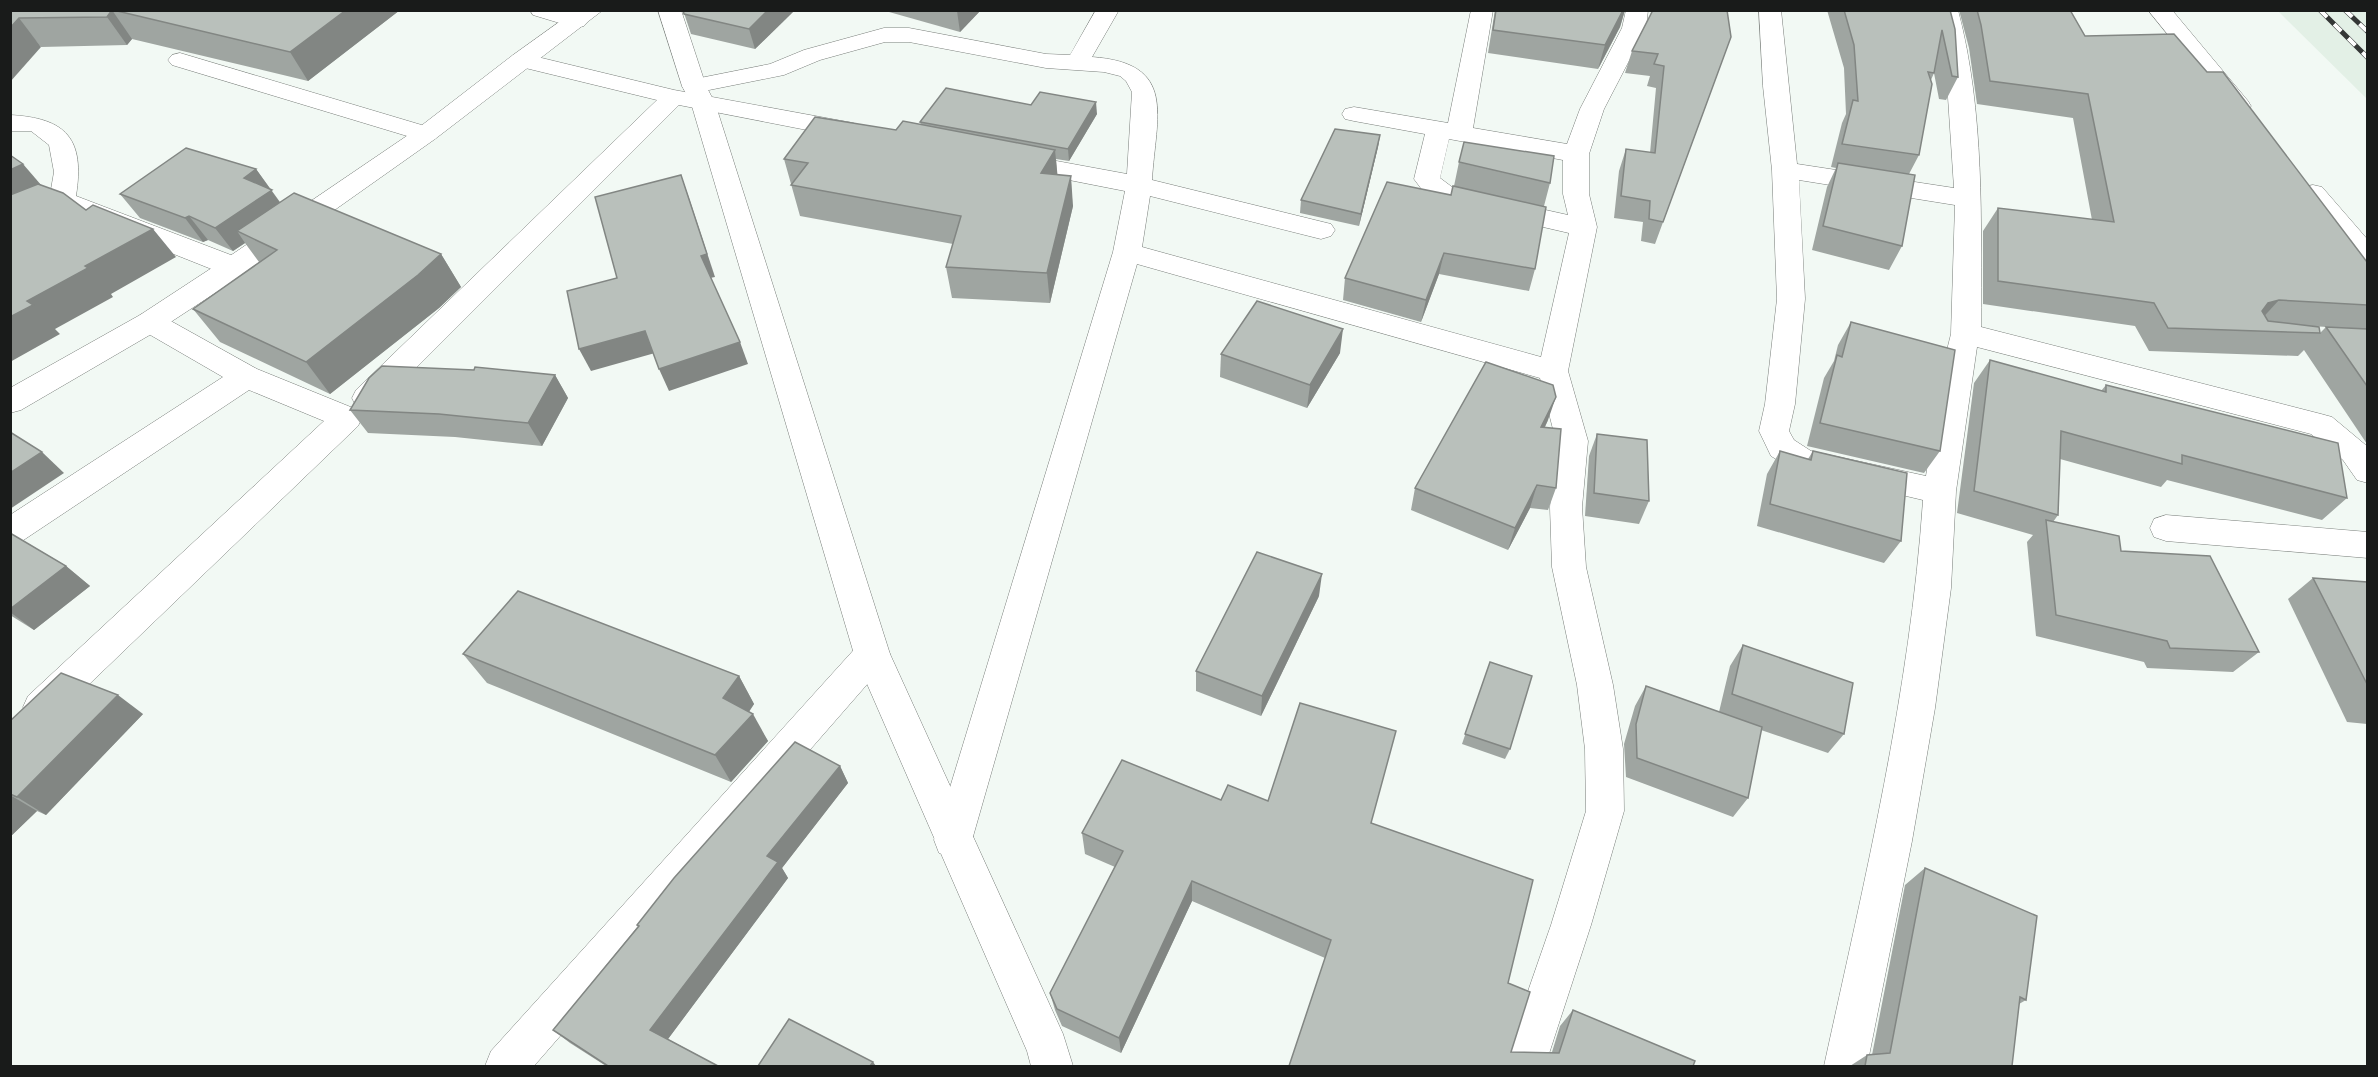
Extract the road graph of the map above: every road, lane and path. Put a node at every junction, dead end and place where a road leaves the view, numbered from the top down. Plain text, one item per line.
1 (541, 10) edge
2 (669, 10) edge
3 (1108, 10) edge
4 (1482, 10) edge
5 (1637, 10) edge
6 (1770, 10) edge
7 (1946, 10) edge
8 (2159, 10) edge
9 (584, 16) edge
10 (180, 60) dead end
11 (521, 60) junction
12 (1077, 63) junction
13 (690, 95) junction
14 (1354, 114) dead end
15 (2252, 121) edge
16 (10, 123) edge
17 (1449, 131) junction
18 (426, 134) junction
19 (880, 136) edge
20 (1576, 154) junction
21 (986, 156) edge
22 (1785, 170) junction
23 (2298, 176) edge
24 (1139, 185) junction
25 (1968, 199) junction
26 (62, 200) junction
27 (10, 225) edge
28 (1584, 227) junction
29 (1321, 230) dead end
30 (1127, 252) junction
31 (2367, 259) edge
32 (234, 267) junction
33 (150, 322) junction
34 (1966, 334) junction
35 (1553, 370) junction
36 (246, 377) junction
37 (10, 402) edge
38 (347, 418) junction
39 (2367, 471) edge
40 (1940, 491) junction
41 (2166, 528) dead end
42 (10, 532) edge
43 (2367, 545) edge
44 (872, 654) junction
45 (25, 723) edge
46 (954, 840) junction
47 (506, 1066) edge
48 (1052, 1066) edge
49 (1524, 1066) edge
50 (1846, 1066) edge

1 - 9 street
2 - 13 street
3 - 12 street
4 - 17 street
5 - 20 street
6 - 22 street
7 - 25 street
8 - 15 street
9 - 11 street
10 - 18 street
11 - 13 street
11 - 18 street
12 - 13 street
12 - 24 street
13 - 19 street
13 - 38 street
13 - 44 street
14 - 17 street
16 - 26 street
17 - 20 street
17 - 28 street
18 - 32 street
20 - 28 street
21 - 24 street
22 - 25 street
22 - 40 street
23 - 31 street
24 - 29 street
24 - 30 street
25 - 34 street
26 - 27 street
26 - 32 street
28 - 35 street
30 - 35 street
30 - 46 street
32 - 33 street
33 - 36 street
33 - 37 street
34 - 39 street
34 - 40 street
35 - 49 street
36 - 38 street
36 - 42 street
38 - 45 street
40 - 50 street
41 - 43 street
44 - 46 street
44 - 47 street
46 - 48 street

